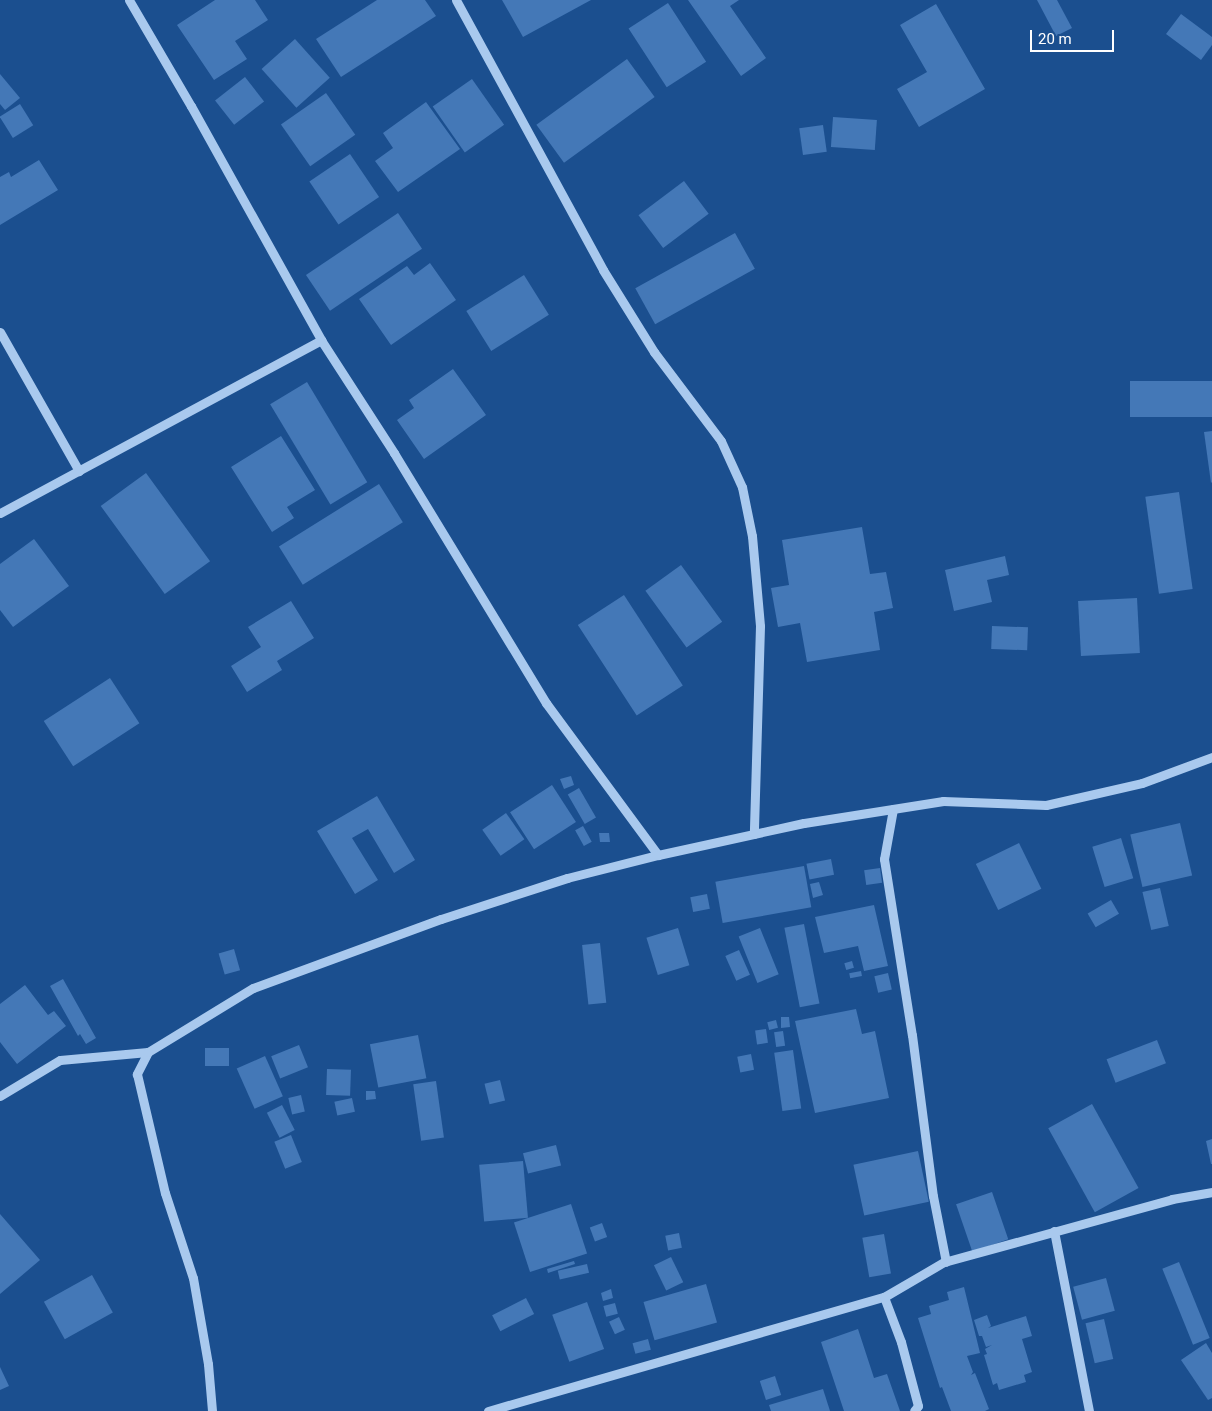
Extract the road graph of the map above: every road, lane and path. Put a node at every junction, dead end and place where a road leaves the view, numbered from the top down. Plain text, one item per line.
1 (130, 0) edge
2 (456, 0) edge
3 (0, 332) edge
4 (321, 340) junction
5 (79, 471) junction
6 (0, 513) edge
7 (1212, 756) edge
8 (893, 809) junction
9 (754, 834) junction
10 (658, 855) junction
11 (148, 1052) junction
12 (0, 1096) edge
13 (1212, 1192) edge
14 (1054, 1231) junction
15 (946, 1262) junction
16 (884, 1297) junction
17 (212, 1411) edge
18 (488, 1411) edge
19 (914, 1411) edge
20 (1089, 1411) edge

1 - 4 street
2 - 9 street
3 - 5 street
4 - 5 street
4 - 10 street
5 - 6 street
7 - 8 street
8 - 9 street
8 - 15 street
9 - 10 street
10 - 11 street
11 - 12 street
11 - 17 street
13 - 14 street
14 - 15 street
14 - 20 street
15 - 16 street
16 - 18 street
16 - 19 street

